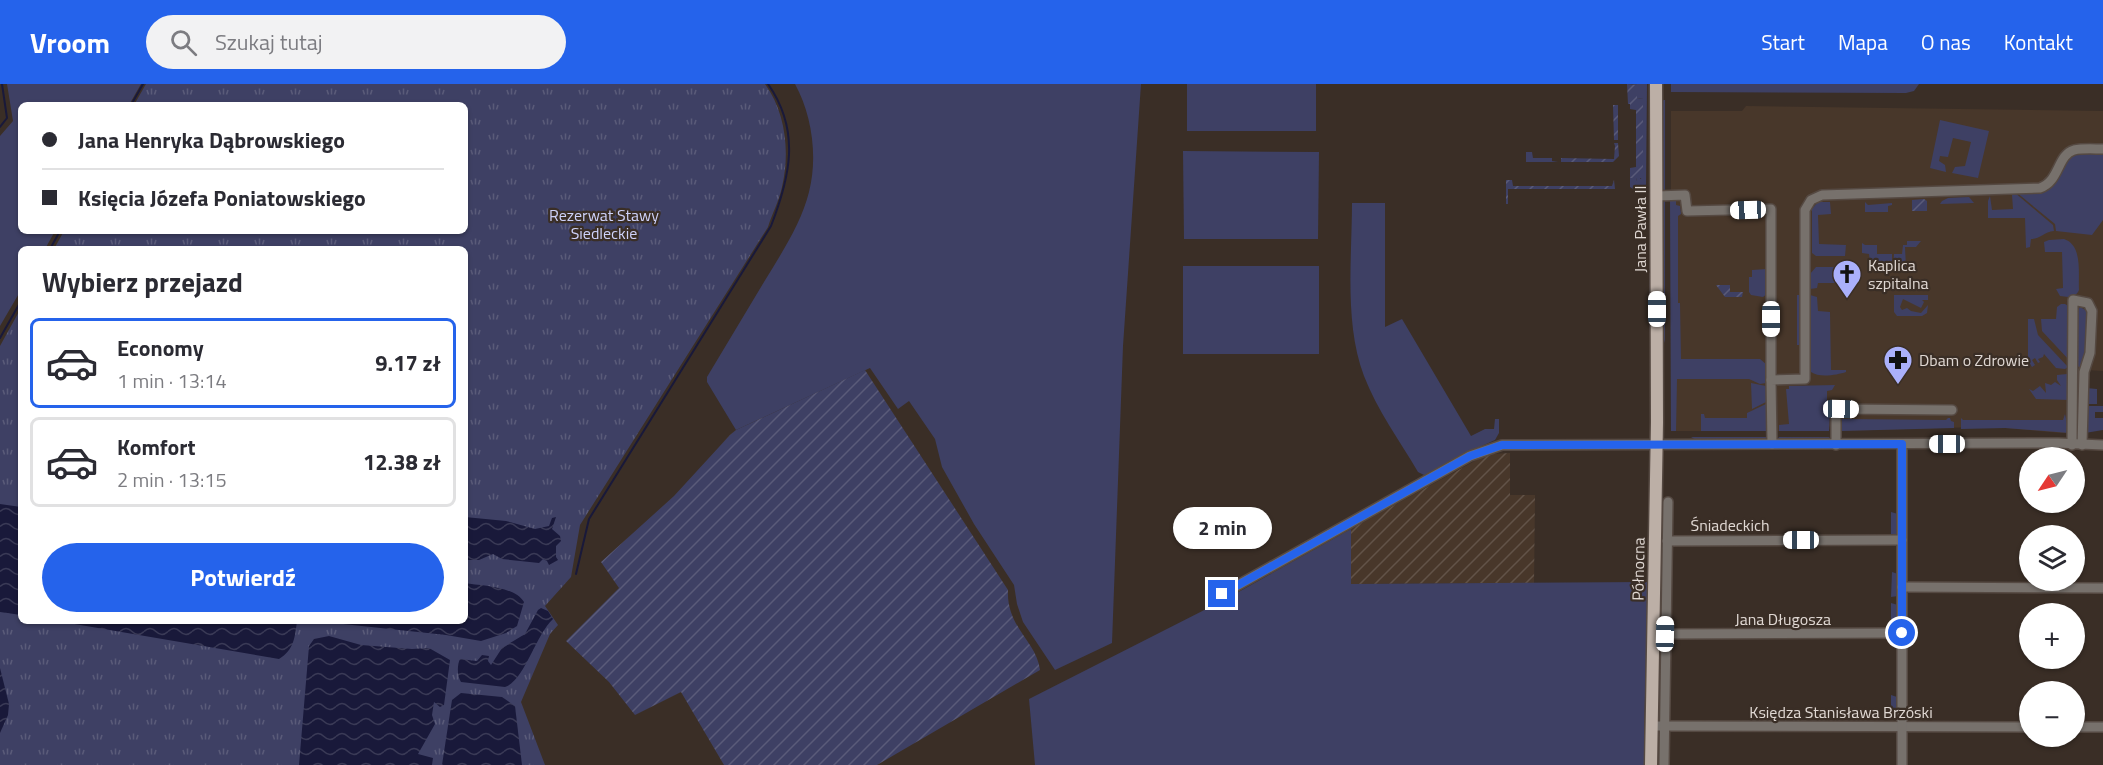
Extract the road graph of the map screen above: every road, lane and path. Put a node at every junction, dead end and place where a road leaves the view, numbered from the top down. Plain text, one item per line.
1 (1656, 84) edge
2 (2103, 149) edge
3 (1657, 196) junction
4 (1771, 380) junction
5 (1952, 411) dead end
6 (1772, 444) junction
7 (1902, 444) junction
8 (1656, 445) junction
9 (1836, 445) junction
10 (2077, 445) junction
11 (2103, 445) edge
12 (1668, 502) dead end
13 (1667, 540) junction
14 (1902, 540) junction
15 (1902, 587) junction
16 (2103, 588) edge
17 (1222, 594) dead end
18 (1902, 633) junction
19 (1665, 634) junction
20 (1658, 726) junction
21 (1902, 727) junction
22 (2019, 727) edge
23 (2085, 727) edge
24 (2103, 727) edge
25 (1651, 765) edge
26 (1664, 765) edge
27 (1902, 765) edge

1 - 3 main road, Jana Pawła II
2 - 4 street
3 - 4 street
3 - 8 main road, Jana Pawła II
4 - 6 street
5 - 9 street
6 - 8 street
6 - 9 street
7 - 9 street
7 - 10 street
7 - 14 street
8 - 17 street
8 - 20 main road, Północna
10 - 10 street
10 - 11 street
12 - 13 street, Północna
13 - 14 street, Śniadeckich
13 - 19 street, Północna
14 - 15 street
15 - 16 street
15 - 18 street
18 - 19 street, Jana Długosza
18 - 21 street
19 - 20 street, Północna
20 - 21 street, Księdza Stanisława Brzóski
20 - 25 main road, Północna
20 - 26 street, Północna
21 - 22 street, Księdza Stanisława Brzóski
21 - 27 street
23 - 24 street

